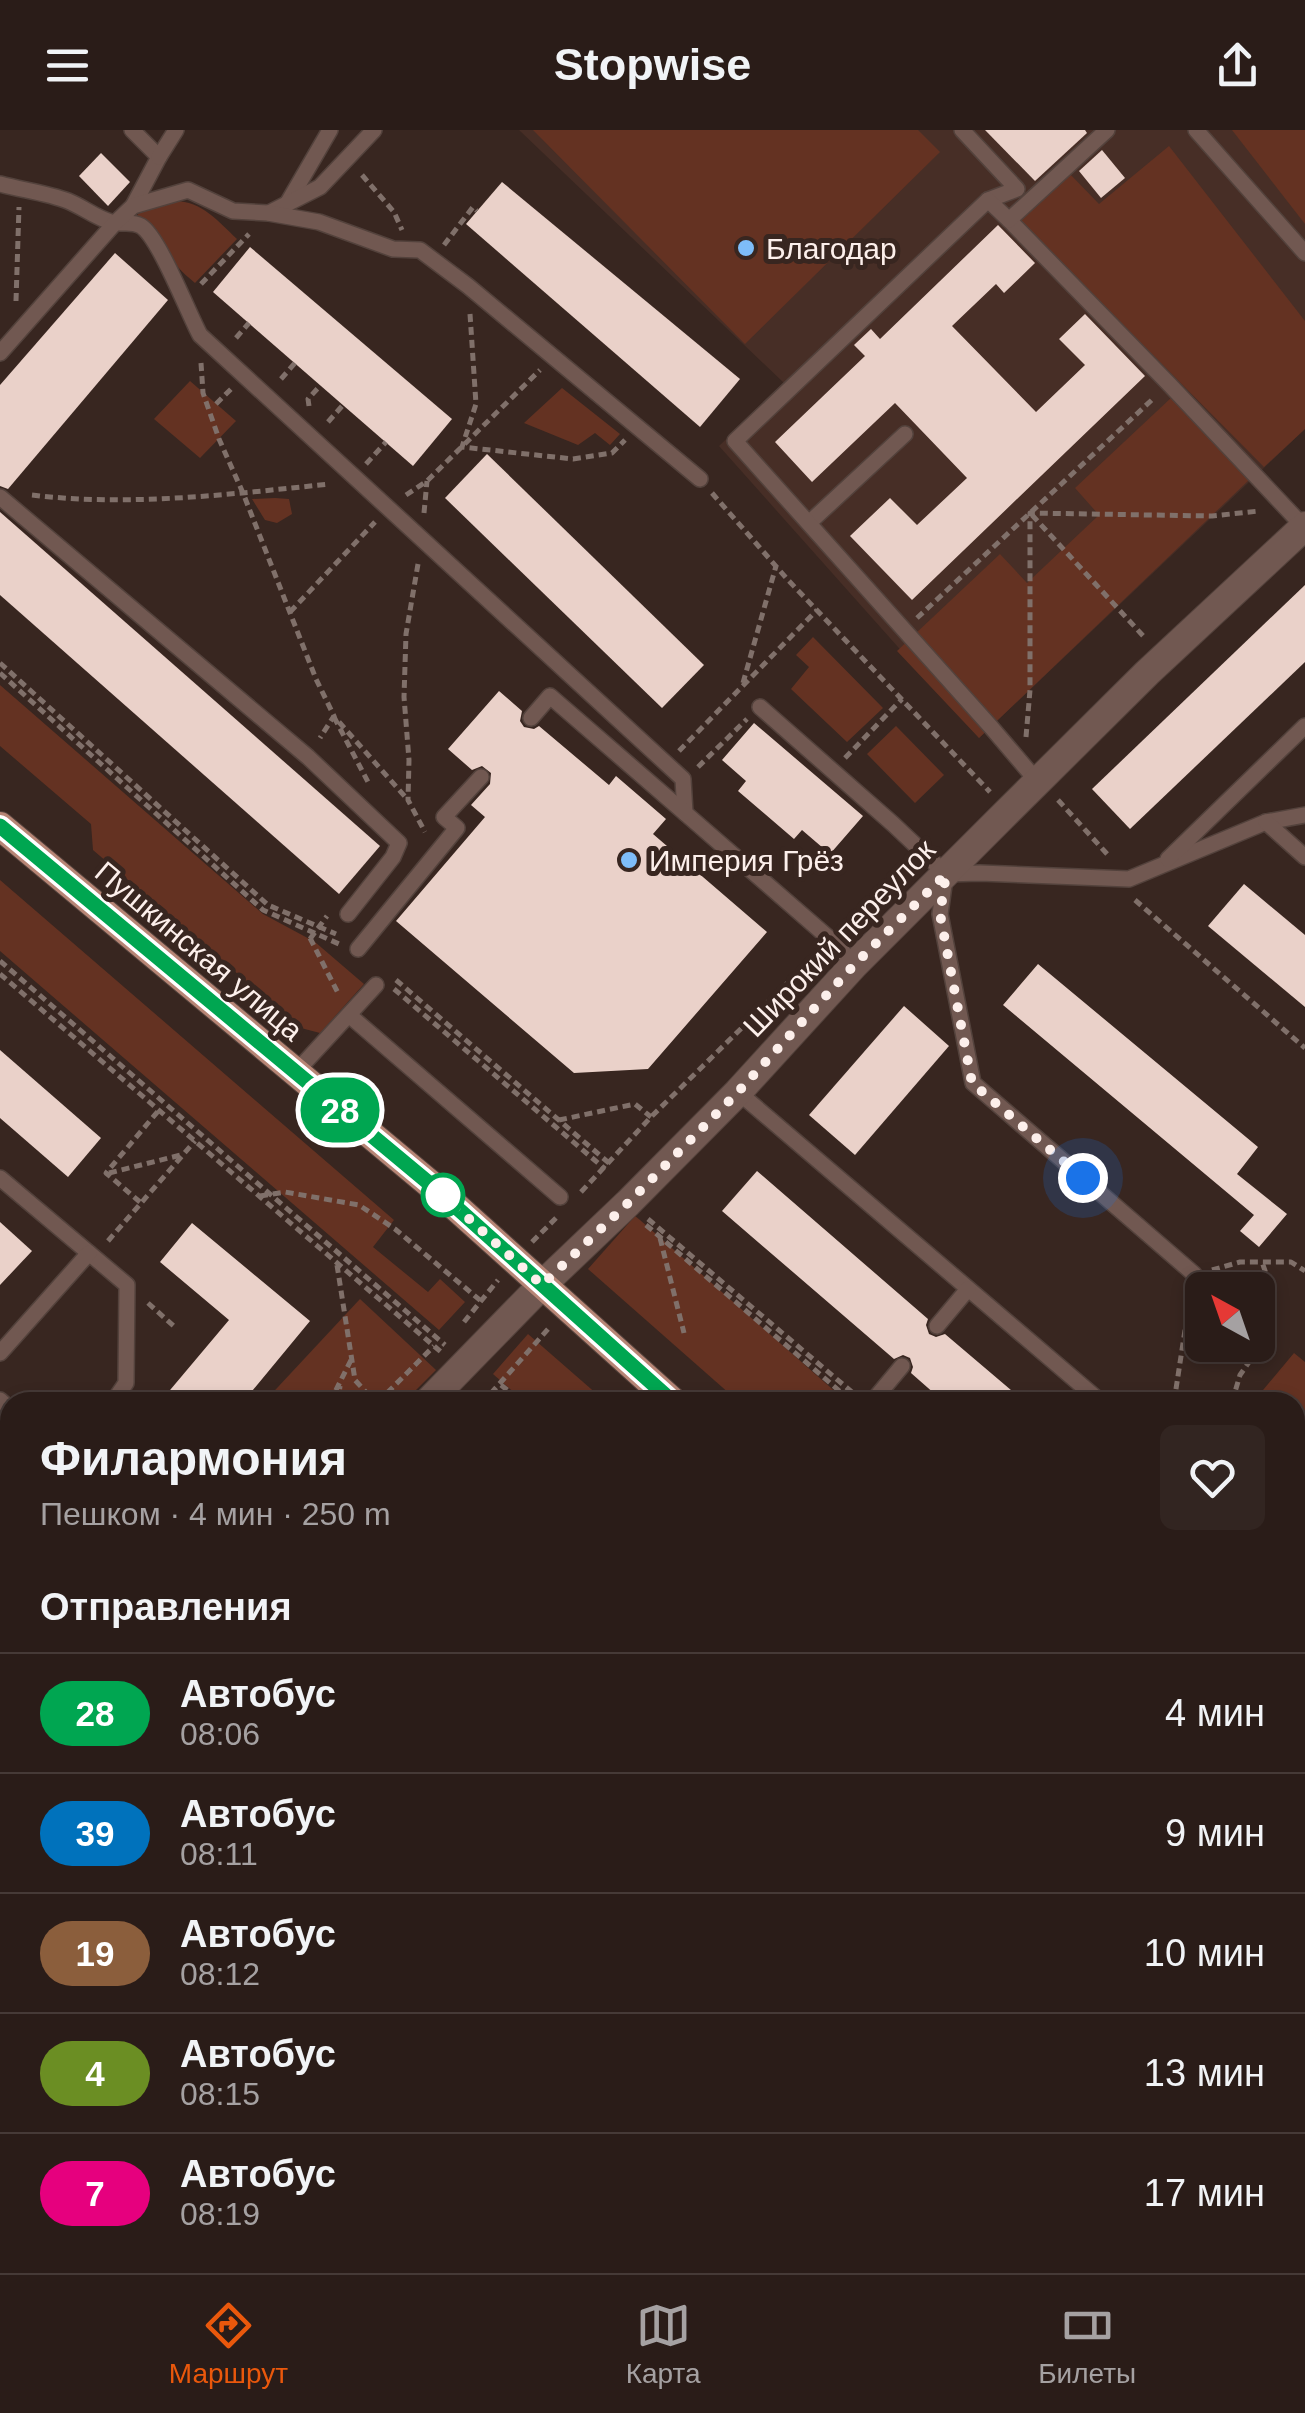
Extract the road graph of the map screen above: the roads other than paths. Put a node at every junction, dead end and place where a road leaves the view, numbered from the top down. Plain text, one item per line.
1 (132, 130) edge
2 (176, 130) edge
3 (330, 130) edge
4 (374, 130) edge
5 (962, 130) edge
6 (1107, 130) edge
7 (1196, 130) edge
8 (159, 157) junction
9 (0, 184) edge
10 (988, 200) junction
11 (286, 204) junction
12 (133, 206) junction
13 (268, 213) junction
14 (1009, 220) junction
15 (114, 224) junction
16 (1305, 253) edge
17 (0, 353) edge
18 (905, 434) dead end
19 (700, 480) road end
20 (8, 495) edge
21 (1299, 521) edge
22 (809, 524) junction
23 (760, 707) road end
24 (531, 718) dead end
25 (1305, 726) edge
26 (1030, 774) junction
27 (480, 776) dead end
28 (685, 813) junction
29 (1305, 816) edge
30 (1266, 822) junction
31 (0, 826) edge
32 (1305, 857) edge
33 (1163, 864) junction
34 (946, 874) junction
35 (348, 914) dead end
36 (358, 948) road end
37 (854, 965) junction
38 (376, 985) dead end
39 (349, 1015) junction
40 (295, 1073) junction
41 (738, 1092) junction
42 (0, 1178) edge
43 (560, 1196) dead end
44 (91, 1255) junction
45 (1192, 1272) edge
46 (542, 1285) junction
47 (968, 1290) junction
48 (937, 1326) dead end
49 (0, 1353) edge
50 (902, 1366) dead end
51 (120, 1392) edge
52 (438, 1392) edge
53 (662, 1392) edge
54 (878, 1392) edge
55 (1089, 1392) edge

1 - 8 lane
2 - 8 lane
3 - 11 lane
4 - 11 lane
5 - 10 lane
6 - 14 lane
7 - 16 lane
8 - 12 lane
9 - 15 lane
10 - 14 lane
10 - 22 lane
11 - 13 lane
12 - 13 lane
12 - 15 lane
13 - 19 lane
14 - 21 lane
15 - 17 lane
15 - 28 lane
18 - 22 lane
20 - 35 lane
21 - 26 street, Широкий переулок
22 - 26 lane
23 - 34 lane
24 - 28 lane
25 - 33 lane
26 - 34 street, Широкий переулок
27 - 36 lane
28 - 37 lane
29 - 30 lane
30 - 32 lane
30 - 33 lane
31 - 40 main road, Пушкинская улица
33 - 34 lane
34 - 37 street, Широкий переулок
34 - 45 lane
37 - 41 street, Широкий переулок
38 - 39 lane
39 - 40 lane
39 - 43 lane
40 - 46 main road, Пушкинская улица
41 - 46 street, Широкий переулок
41 - 47 lane
42 - 44 lane
44 - 49 lane
44 - 51 lane
46 - 52 street, Широкий переулок
46 - 53 main road, Пушкинская улица
47 - 48 lane
47 - 55 lane
50 - 54 lane

